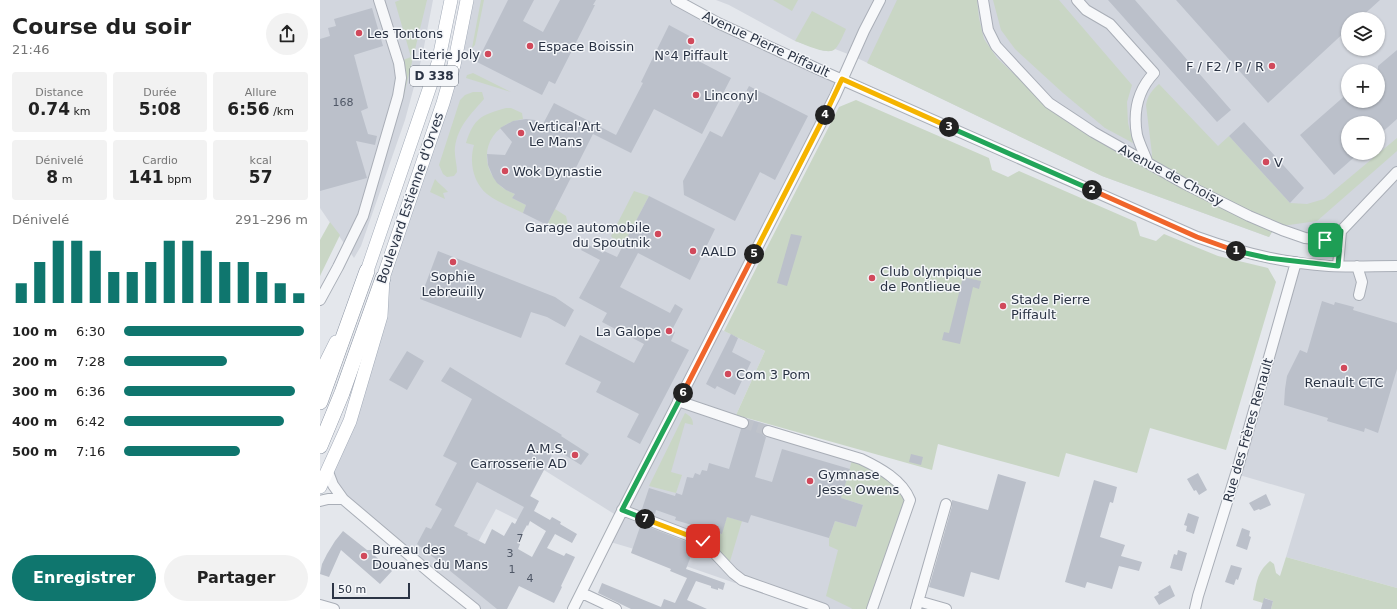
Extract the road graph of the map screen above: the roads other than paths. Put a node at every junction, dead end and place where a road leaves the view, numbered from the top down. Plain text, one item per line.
1 (380, 0) edge
2 (451, 0) edge
3 (468, 0) edge
4 (676, 0) edge
5 (880, 0) edge
6 (983, 0) edge
7 (1077, 0) edge
8 (842, 79) junction
9 (1147, 161) junction
10 (1397, 172) edge
11 (1341, 231) junction
12 (1296, 262) junction
13 (1338, 266) junction
14 (1357, 266) junction
15 (1397, 266) edge
16 (367, 272) joint
17 (383, 278) junction
18 (1360, 295) dead end
19 (320, 300) edge
20 (324, 378) edge
21 (678, 401) junction
22 (320, 402) edge
23 (743, 423) tunnel mouth
24 (768, 431) tunnel mouth
25 (320, 446) edge
26 (328, 472) junction
27 (320, 487) edge
28 (343, 499) junction
29 (320, 501) edge
30 (946, 504) dead end
31 (622, 510) junction
32 (582, 593) junction
33 (320, 605) edge
34 (917, 605) edge
35 (334, 609) edge
36 (475, 609) edge
37 (573, 609) edge
38 (616, 609) edge
39 (824, 609) edge
40 (872, 609) edge
41 (946, 609) edge
42 (1194, 609) edge

1 - 19 street
2 - 16 main road, Boulevard Estienne d'Orves / D 338
3 - 17 main road, Boulevard Estienne d'Orves / D 338
4 - 8 street, Avenue Pierre Piffault
5 - 8 street
6 - 9 street, Avenue de Choisy
7 - 9 street
8 - 12 street, Avenue Pierre Piffault
8 - 21 street
9 - 11 street, Avenue de Choisy
10 - 11 street, Avenue de Choisy
11 - 13 street
12 - 13 street, Avenue Pierre Piffault
12 - 42 street, Rue des Frères Renault
13 - 14 street, Avenue Pierre Piffault
14 - 15 street, Avenue Pierre Piffault
14 - 18 street
16 - 20 highway, Boulevard Estienne d'Orves / D 338
17 - 25 highway, Boulevard Estienne d'Orves / D 338
17 - 26 main road
20 - 22 highway, D 338
21 - 23 street
21 - 31 street
24 - 40 street
26 - 27 main road
26 - 28 street
28 - 29 street
28 - 36 street
30 - 34 street
31 - 32 street
31 - 39 street
32 - 37 street
32 - 38 street
33 - 35 street
34 - 41 street

